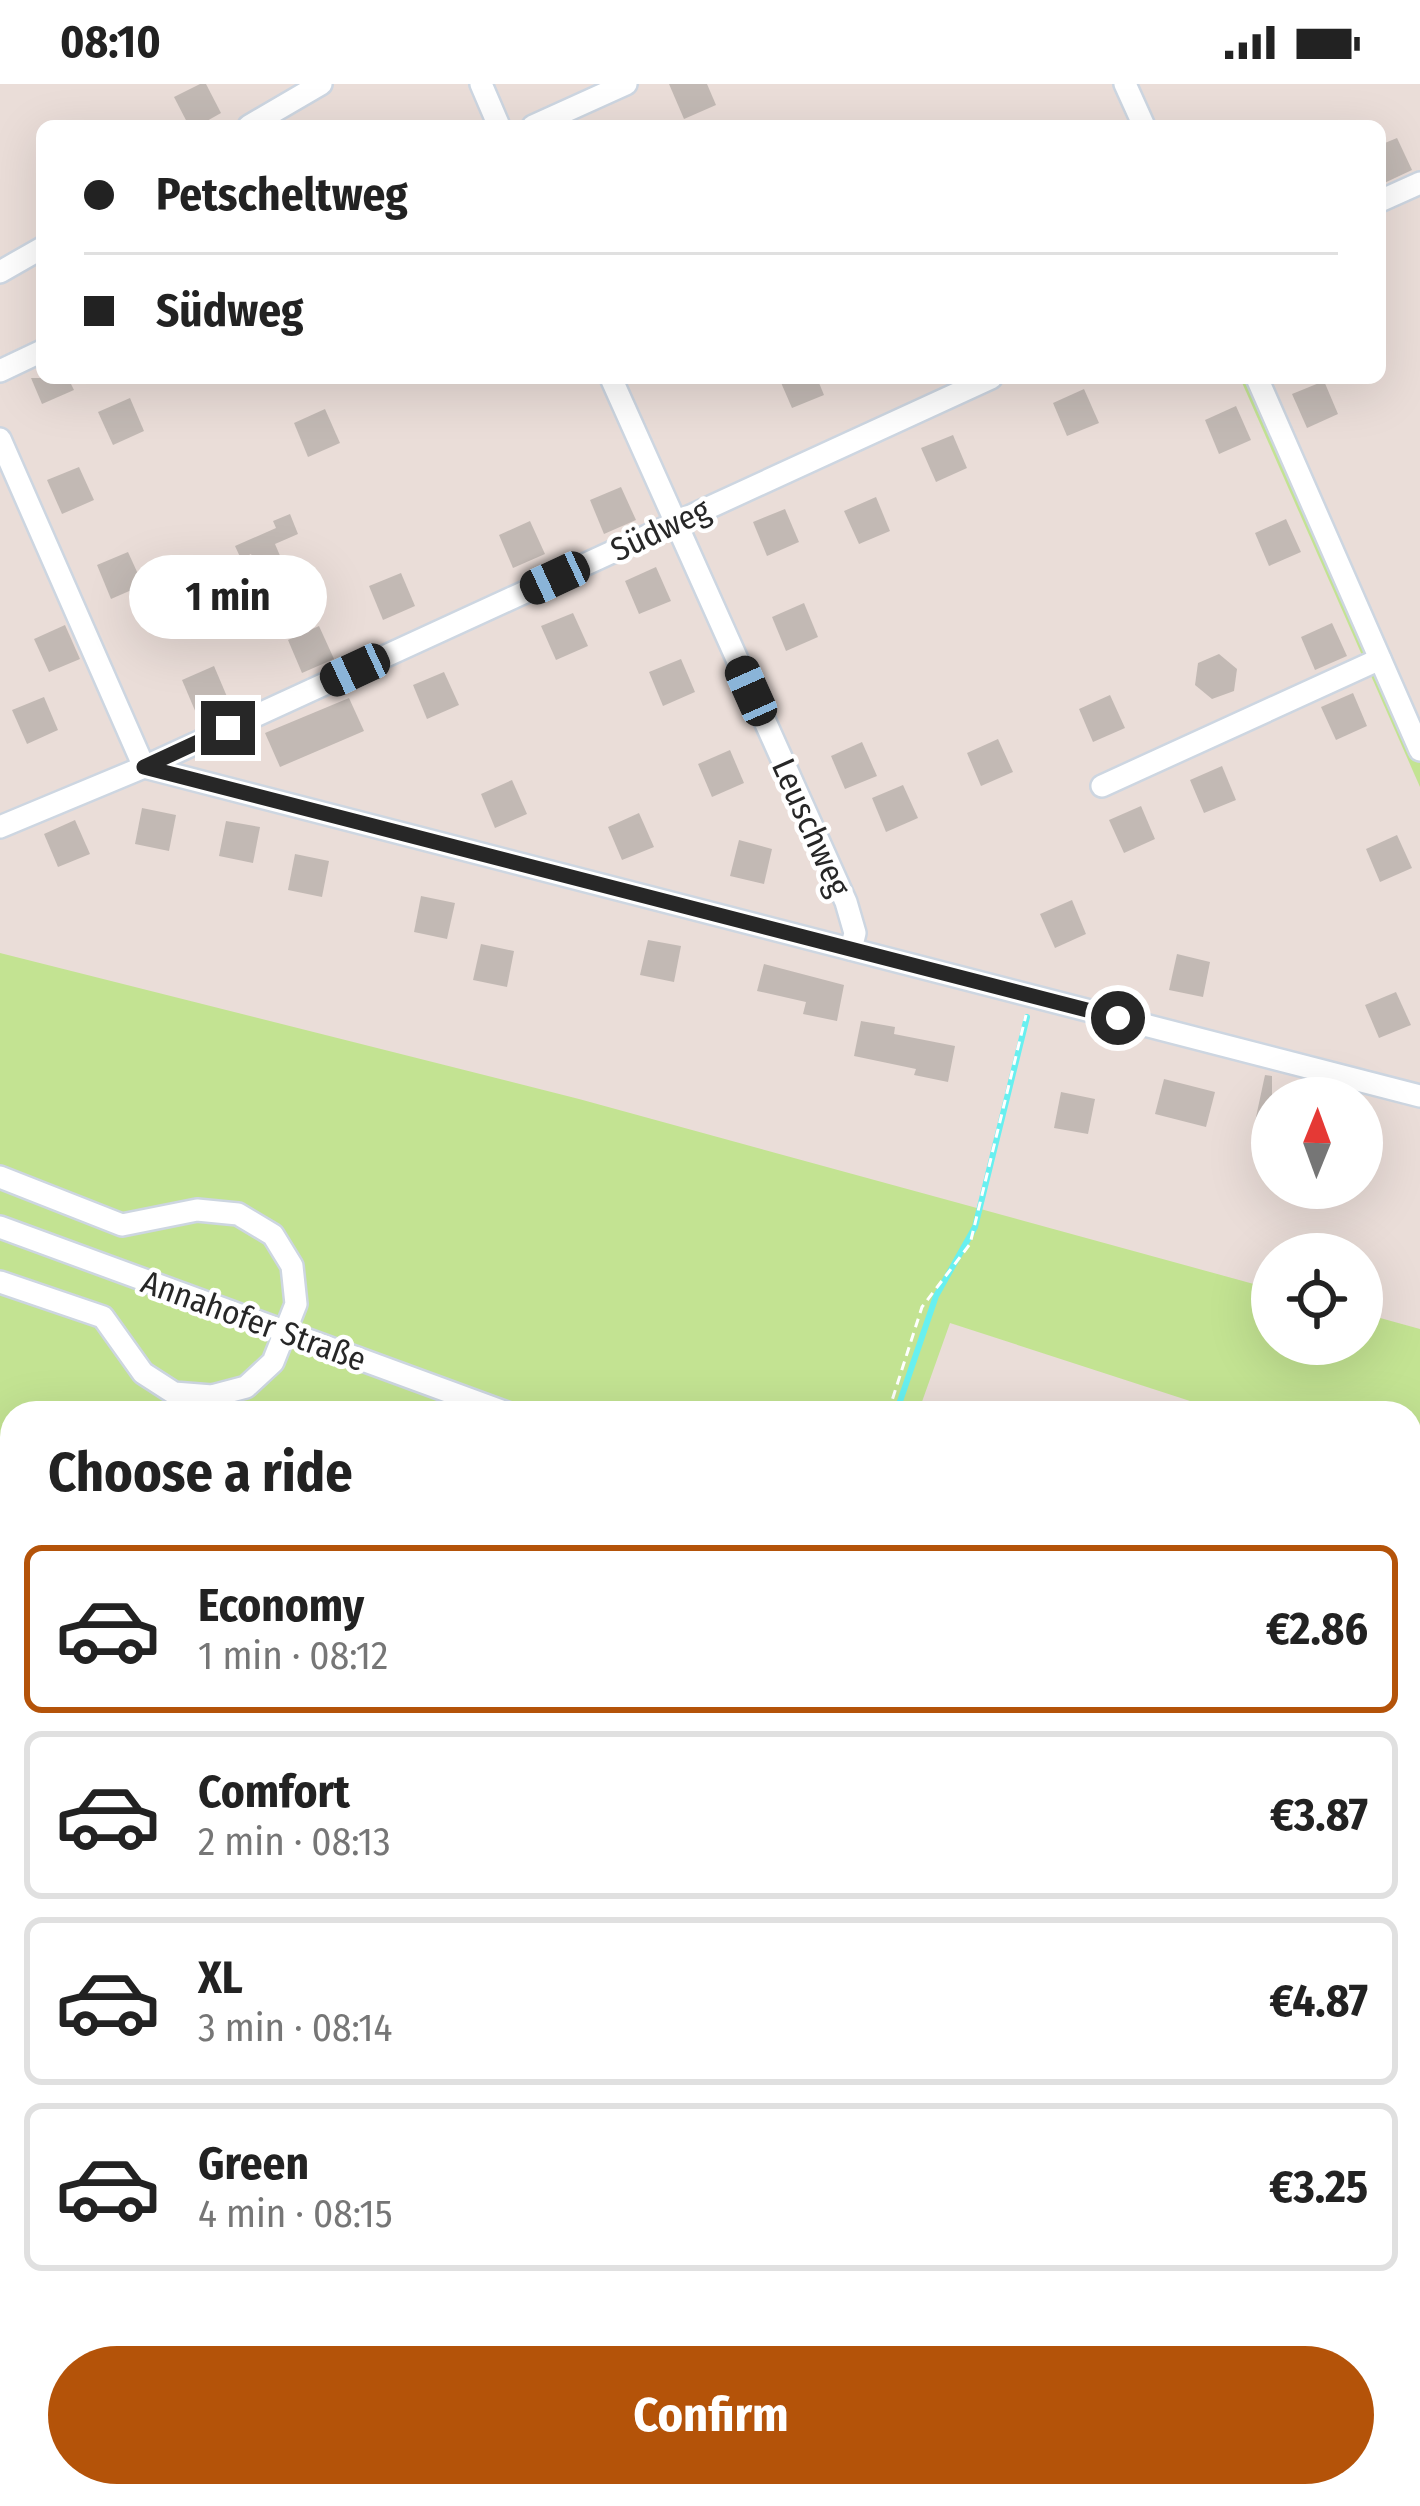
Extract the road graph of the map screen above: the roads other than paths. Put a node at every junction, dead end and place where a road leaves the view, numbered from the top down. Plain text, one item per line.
1 (321, 84) edge
2 (481, 84) edge
3 (626, 84) edge
4 (1125, 84) edge
5 (259, 120) edge
6 (496, 120) edge
7 (546, 120) edge
8 (1141, 120) edge
9 (1420, 183) edge
10 (1386, 198) edge
11 (36, 251) edge
12 (0, 272) edge
13 (36, 355) edge
14 (0, 371) edge
15 (614, 384) edge
16 (978, 384) edge
17 (1260, 384) edge
18 (0, 439) edge
19 (675, 522) junction
20 (1380, 659) junction
21 (1420, 750) edge
22 (144, 767) junction
23 (1102, 786) dead end
24 (0, 827) edge
25 (851, 950) junction
26 (1420, 1096) edge
27 (0, 1177) edge
28 (0, 1227) edge
29 (0, 1282) edge
30 (286, 1331) junction
31 (475, 1401) edge

1 - 5 street
2 - 6 street
3 - 7 street
4 - 8 street
9 - 10 street
11 - 12 street
13 - 14 street
15 - 19 street, Leuschweg
16 - 19 street, Südweg
17 - 20 street
18 - 22 street
19 - 22 street, Südweg
19 - 25 street, Leuschweg
20 - 21 street
20 - 23 street
22 - 24 street, Südweg
22 - 25 street
25 - 26 street
27 - 30 street
28 - 30 street, Annahofer Straße
29 - 30 street
30 - 31 street, Annahofer Straße

